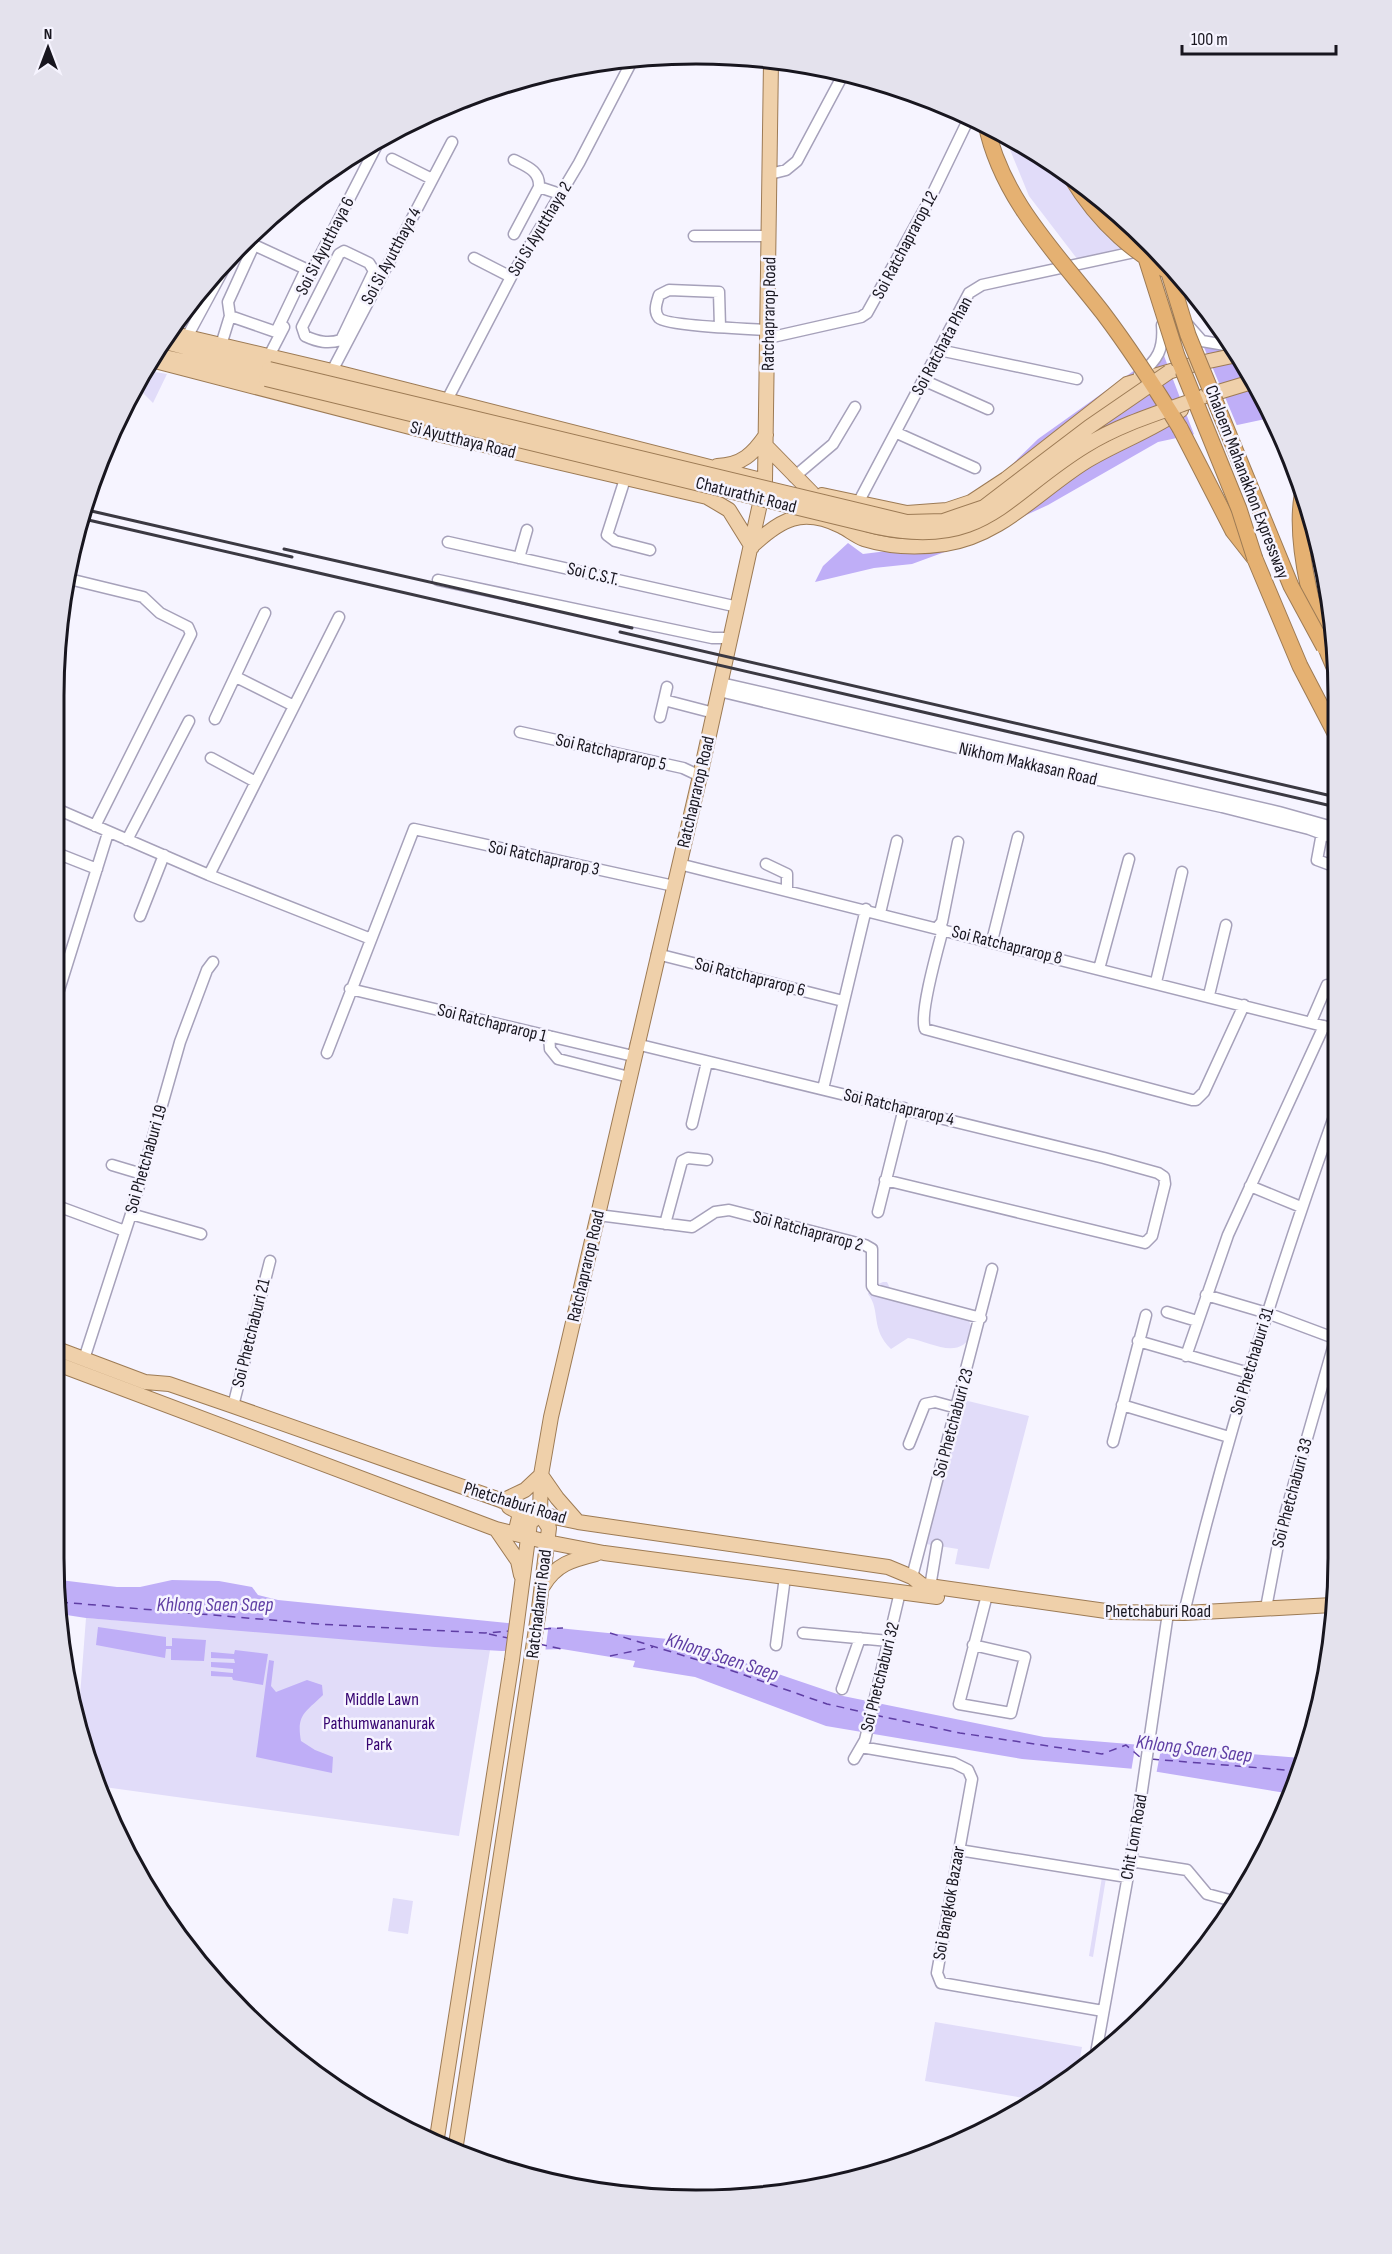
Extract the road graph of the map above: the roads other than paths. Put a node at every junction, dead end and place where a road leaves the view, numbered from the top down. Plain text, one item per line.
1 (628, 69) edge
2 (771, 69) edge
3 (839, 82) edge
4 (965, 126) edge
5 (990, 137) edge
6 (452, 142) dead end
7 (372, 154) edge
8 (392, 159) dead end
9 (514, 160) dead end
10 (770, 174) junction
11 (432, 179) junction
12 (538, 187) junction
13 (560, 194) junction
14 (1085, 199) edge
15 (514, 234) dead end
16 (694, 236) dead end
17 (770, 236) junction
18 (1138, 245) edge
19 (1141, 247) edge
20 (1141, 247) edge
21 (474, 258) dead end
22 (1157, 264) edge
23 (511, 277) junction
24 (1171, 280) edge
25 (1175, 285) edge
26 (212, 291) edge
27 (302, 291) junction
28 (316, 294) junction
29 (230, 316) junction
30 (720, 327) junction
31 (768, 334) junction
32 (178, 335) edge
33 (188, 337) junction
34 (172, 344) edge
35 (1220, 344) edge
36 (221, 345) junction
37 (939, 350) junction
38 (164, 356) edge
39 (1229, 357) edge
40 (160, 363) edge
41 (268, 368) junction
42 (332, 371) junction
43 (1169, 372) junction
44 (1077, 379) dead end
45 (923, 380) junction
46 (1127, 384) junction
47 (1245, 384) edge
48 (1200, 398) junction
49 (447, 400) junction
50 (855, 407) dead end
51 (988, 409) dead end
52 (897, 433) junction
53 (766, 440) junction
54 (646, 451) junction
55 (709, 467) junction
56 (975, 468) dead end
57 (794, 477) junction
58 (629, 480) junction
59 (765, 481) junction
60 (812, 493) junction
61 (858, 503) junction
62 (883, 508) junction
63 (1301, 516) edge
64 (527, 530) dead end
65 (448, 542) dead end
66 (886, 544) junction
67 (752, 547) junction
68 (650, 550) dead end
69 (519, 558) junction
70 (1255, 559) junction
71 (76, 580) edge
72 (438, 580) dead end
73 (738, 607) junction
74 (265, 614) dead end
75 (339, 617) dead end
76 (731, 638) junction
77 (1324, 647) junction
78 (1326, 650) edge
79 (236, 677) junction
80 (667, 687) dead end
81 (720, 687) junction
82 (664, 700) junction
83 (292, 705) junction
84 (714, 713) junction
85 (660, 717) dead end
86 (215, 719) dead end
87 (1328, 720) edge
88 (189, 721) dead end
89 (520, 732) dead end
90 (211, 758) dead end
91 (700, 776) junction
92 (254, 781) junction
93 (64, 812) edge
94 (95, 826) junction
95 (1328, 826) edge
96 (108, 833) junction
97 (1322, 833) junction
98 (1328, 836) edge
99 (1018, 837) dead end
100 (127, 840) junction
101 (897, 841) dead end
102 (958, 842) dead end
103 (164, 855) junction
104 (64, 856) edge
105 (1129, 859) dead end
106 (679, 864) junction
107 (766, 864) dead end
108 (1328, 864) edge
109 (97, 869) junction
110 (1182, 872) dead end
111 (208, 875) junction
112 (674, 886) junction
113 (787, 891) junction
114 (866, 909) junction
115 (880, 913) junction
116 (140, 916) dead end
117 (1226, 925) dead end
118 (940, 928) junction
119 (371, 939) junction
120 (992, 941) junction
121 (657, 954) junction
122 (64, 960) edge
123 (213, 962) dead end
124 (1099, 969) junction
125 (1156, 982) junction
126 (1327, 985) dead end
127 (350, 989) junction
128 (1209, 995) junction
129 (843, 1001) junction
130 (1244, 1005) junction
131 (1311, 1022) junction
132 (1324, 1026) junction
133 (1328, 1027) edge
134 (549, 1036) junction
135 (635, 1050) junction
136 (327, 1053) dead end
137 (706, 1062) junction
138 (629, 1077) junction
139 (823, 1089) junction
140 (904, 1107) junction
141 (693, 1124) dead end
142 (1328, 1133) edge
143 (707, 1160) dead end
144 (112, 1165) dead end
145 (142, 1174) junction
146 (885, 1180) junction
147 (1250, 1186) junction
148 (1301, 1207) junction
149 (64, 1209) edge
150 (878, 1212) dead end
151 (131, 1214) junction
152 (598, 1215) junction
153 (665, 1224) junction
154 (125, 1231) junction
155 (201, 1234) dead end
156 (270, 1261) dead end
157 (992, 1269) dead end
158 (1206, 1295) junction
159 (1167, 1312) dead end
160 (1267, 1313) junction
161 (1146, 1315) dead end
162 (981, 1318) junction
163 (1197, 1321) junction
164 (1328, 1336) edge
165 (1138, 1341) junction
166 (64, 1352) edge
167 (1186, 1356) junction
168 (84, 1359) junction
169 (1328, 1365) edge
170 (64, 1367) edge
171 (1249, 1373) junction
172 (1122, 1405) junction
173 (233, 1406) junction
174 (957, 1408) junction
175 (1230, 1437) junction
176 (1113, 1442) dead end
177 (909, 1444) dead end
178 (541, 1475) junction
179 (450, 1482) junction
180 (502, 1501) junction
181 (540, 1514) junction
182 (578, 1522) junction
183 (496, 1529) junction
184 (628, 1531) junction
185 (522, 1536) junction
186 (547, 1542) junction
187 (937, 1545) dead end
188 (604, 1553) junction
189 (625, 1556) junction
190 (785, 1577) junction
191 (912, 1577) junction
192 (523, 1583) junction
193 (542, 1587) junction
194 (930, 1587) junction
195 (900, 1592) junction
196 (986, 1595) junction
197 (1325, 1605) edge
198 (1266, 1608) junction
199 (1184, 1612) junction
200 (1168, 1613) junction
201 (803, 1633) dead end
202 (860, 1638) junction
203 (889, 1641) junction
204 (777, 1645) dead end
205 (974, 1645) junction
206 (842, 1689) dead end
207 (863, 1744) junction
208 (854, 1759) dead end
209 (965, 1851) dead end
210 (1130, 1861) junction
211 (1127, 1877) junction
212 (1227, 1899) edge
213 (1103, 2011) junction
214 (1097, 2045) edge
215 (450, 2057) junction
216 (469, 2061) junction
217 (448, 2074) junction
218 (466, 2078) junction
219 (438, 2134) edge
220 (454, 2141) edge

1 - 13 street, Soi Si Ayutthaya 2
2 - 10 main road, Ratchaprarop Road
3 - 10 street
4 - 31 street, Soi Ratchaprarop 12
5 - 70 highway, bridge
6 - 11 street, Soi Si Ayutthaya 4
7 - 27 street, Soi Si Ayutthaya 6
8 - 11 street
9 - 12 street
10 - 17 main road, Ratchaprarop Road
11 - 42 street, Soi Si Ayutthaya 4
12 - 13 street
12 - 15 street
13 - 23 street, Soi Si Ayutthaya 2
14 - 22 highway, bridge
16 - 17 street
17 - 31 main road, Ratchaprarop Road
18 - 37 street, Soi Ratchata Phan
19 - 70 highway, Chaloem Mahanakhon Expressway, bridge
20 - 46 street
21 - 23 street
23 - 49 street, Soi Si Ayutthaya 2
24 - 77 highway, Chaloem Mahanakhon Expressway, bridge
25 - 35 street
26 - 33 street
27 - 28 street
27 - 41 street, Soi Si Ayutthaya 6
28 - 28 street
29 - 29 street
29 - 36 street
30 - 30 street, Soi Ratchaprarop 12
30 - 31 street, Soi Ratchaprarop 12
31 - 53 main road, Ratchaprarop Road
32 - 33 main road, Si Ayutthaya Road
33 - 36 main road, Si Ayutthaya Road
34 - 41 main road, Si Ayutthaya Road
36 - 41 main road, Si Ayutthaya Road
37 - 44 street
37 - 45 street, Soi Ratchata Phan
38 - 41 main road, Si Ayutthaya Road
39 - 43 main road, Chaturathit Road, bridge
40 - 58 main road, Si Ayutthaya Road
41 - 42 main road, Si Ayutthaya Road
41 - 43 main road, Chaturathit Road, bridge
41 - 48 main road, Chaturathit Road, bridge
42 - 49 main road, Si Ayutthaya Road
43 - 46 main road, Chaturathit Road, bridge
45 - 51 street
45 - 52 street, Soi Ratchata Phan
46 - 62 main road, Chaturathit Road
47 - 48 main road, Chaturathit Road
48 - 66 main road, Chaturathit Road, bridge
49 - 54 main road, Si Ayutthaya Road
50 - 57 street
52 - 56 street
52 - 61 street, Soi Ratchata Phan
53 - 55 main road
53 - 57 main road
53 - 59 main road, Ratchaprarop Road
54 - 55 main road, Si Ayutthaya Road
54 - 58 main road
55 - 59 main road, Si Ayutthaya Road
57 - 60 main road
58 - 67 main road, Si Ayutthaya Road
58 - 68 street
59 - 60 main road, Chaturathit Road
59 - 67 main road, Ratchaprarop Road
60 - 61 main road, Chaturathit Road
61 - 62 main road, Chaturathit Road
62 - 66 main road
63 - 77 highway, bridge
64 - 69 street
65 - 69 street, Soi C.S.T.
66 - 67 main road, Chaturathit Road
67 - 73 main road, Ratchaprarop Road
69 - 73 street, Soi C.S.T.
70 - 87 highway, Chaloem Mahanakhon Expressway
71 - 94 street
72 - 76 street
73 - 76 main road, Ratchaprarop Road
74 - 79 street
75 - 83 street
76 - 81 main road, Ratchaprarop Road
77 - 78 highway, Chaloem Mahanakhon Expressway
79 - 83 street
79 - 86 street
80 - 82 street
81 - 84 main road, Ratchaprarop Road
81 - 95 street, Nikhom Makkasan Road
81 - 97 street, Nikhom Makkasan Road
82 - 84 street
82 - 85 street
83 - 92 street
84 - 91 main road, Ratchaprarop Road
88 - 100 street
89 - 91 street, Soi Ratchaprarop 5
90 - 92 street
91 - 106 main road, Ratchaprarop Road
92 - 111 street
93 - 94 street
94 - 96 street
96 - 100 street
96 - 109 street
97 - 98 street, Nikhom Makkasan Road
97 - 108 street
99 - 120 street
100 - 103 street
101 - 115 street
102 - 118 street
103 - 111 street
103 - 116 street
104 - 109 street
105 - 124 street
106 - 112 main road, Ratchaprarop Road
106 - 113 street, Soi Ratchaprarop 8
107 - 113 street
109 - 122 street
110 - 125 street
111 - 119 street
112 - 119 street, Soi Ratchaprarop 3
112 - 121 main road, Ratchaprarop Road
113 - 114 street, Soi Ratchaprarop 8
114 - 115 street, Soi Ratchaprarop 8
114 - 129 street
115 - 118 street, Soi Ratchaprarop 8
117 - 128 street
118 - 120 street, Soi Ratchaprarop 8
118 - 130 street
119 - 127 street
120 - 124 street, Soi Ratchaprarop 8
121 - 129 street, Soi Ratchaprarop 6
121 - 135 main road, Ratchaprarop Road
123 - 145 street, Soi Phetchaburi 19
124 - 125 street, Soi Ratchaprarop 8
125 - 128 street, Soi Ratchaprarop 8
126 - 131 street
127 - 134 street, Soi Ratchaprarop 1
127 - 136 street
128 - 130 street, Soi Ratchaprarop 8
129 - 139 street
130 - 131 street, Soi Ratchaprarop 8
131 - 132 street, Soi Ratchaprarop 8
132 - 133 street, Soi Ratchaprarop 8
132 - 147 street
134 - 135 street, Soi Ratchaprarop 1
134 - 138 street
135 - 137 street, Soi Ratchaprarop 4
135 - 138 main road, Ratchaprarop Road
137 - 139 street, Soi Ratchaprarop 4
137 - 141 street
138 - 152 main road, Ratchaprarop Road
139 - 140 street, Soi Ratchaprarop 4
140 - 146 street
140 - 146 street, Soi Ratchaprarop 4
142 - 148 street, Soi Phetchaburi 31
143 - 153 street
144 - 145 street
145 - 151 street, Soi Phetchaburi 19
146 - 150 street
147 - 148 street
147 - 158 street
148 - 160 street, Soi Phetchaburi 31
149 - 154 street
151 - 154 street, Soi Phetchaburi 19
151 - 155 street
152 - 153 street, Soi Ratchaprarop 2
152 - 178 main road, Ratchaprarop Road
153 - 162 street, Soi Ratchaprarop 2
154 - 168 street, Soi Phetchaburi 19
156 - 173 street, Soi Phetchaburi 21
157 - 162 street, Soi Phetchaburi 23
158 - 160 street
158 - 163 street
159 - 163 street
160 - 164 street
160 - 171 street, Soi Phetchaburi 31
161 - 165 street
162 - 174 street, Soi Phetchaburi 23
163 - 167 street
165 - 167 street
165 - 172 street
166 - 168 main road, Phetchaburi Road
167 - 171 street
168 - 173 main road, Phetchaburi Road
169 - 198 street, Soi Phetchaburi 33
170 - 183 main road, Phetchaburi Road
171 - 175 street, Soi Phetchaburi 31
172 - 175 street
172 - 176 street
173 - 179 main road, Phetchaburi Road
174 - 177 street
174 - 191 street, Soi Phetchaburi 23
175 - 199 street, Soi Phetchaburi 31
178 - 180 main road
178 - 181 main road, Ratchaprarop Road
178 - 182 main road
179 - 180 main road, Phetchaburi Road
179 - 185 main road
180 - 181 main road, Phetchaburi Road
181 - 182 main road, Phetchaburi Road
181 - 185 main road, Ratchadamri Road
181 - 186 main road, Ratchadamri Road
182 - 184 main road, Phetchaburi Road
183 - 185 main road, Phetchaburi Road
183 - 192 main road
184 - 189 main road
184 - 191 main road, Phetchaburi Road
185 - 186 main road, Phetchaburi Road
185 - 192 main road, Ratchadamri Road
186 - 188 main road, Phetchaburi Road
186 - 193 main road, Ratchadamri Road
187 - 194 street
188 - 189 main road, Phetchaburi Road
188 - 193 main road
189 - 190 main road, Phetchaburi Road
190 - 195 main road, Phetchaburi Road
190 - 204 street
191 - 194 main road, Phetchaburi Road
192 - 215 main road, Ratchadamri Road
193 - 216 main road, Ratchadamri Road
194 - 196 main road, Phetchaburi Road
195 - 196 main road, Phetchaburi Road
195 - 203 street, Soi Phetchaburi 32
196 - 200 main road, Phetchaburi Road
196 - 205 street
197 - 198 main road, Phetchaburi Road
198 - 199 main road, Phetchaburi Road
199 - 200 main road, Phetchaburi Road
200 - 210 street, Chit Lom Road
201 - 202 street
202 - 203 street
202 - 206 street
203 - 207 street, Soi Phetchaburi 32
205 - 205 street
207 - 208 street, Soi Phetchaburi 32
207 - 213 street, Soi Bangkok Bazaar
209 - 211 street
210 - 211 street, Chit Lom Road
210 - 212 street
211 - 213 street, Chit Lom Road
213 - 214 street, Chit Lom Road
215 - 216 main road
215 - 217 main road, Ratchadamri Road
216 - 218 main road, Ratchadamri Road
217 - 218 main road
217 - 219 main road, Ratchadamri Road
218 - 220 main road, Ratchadamri Road

